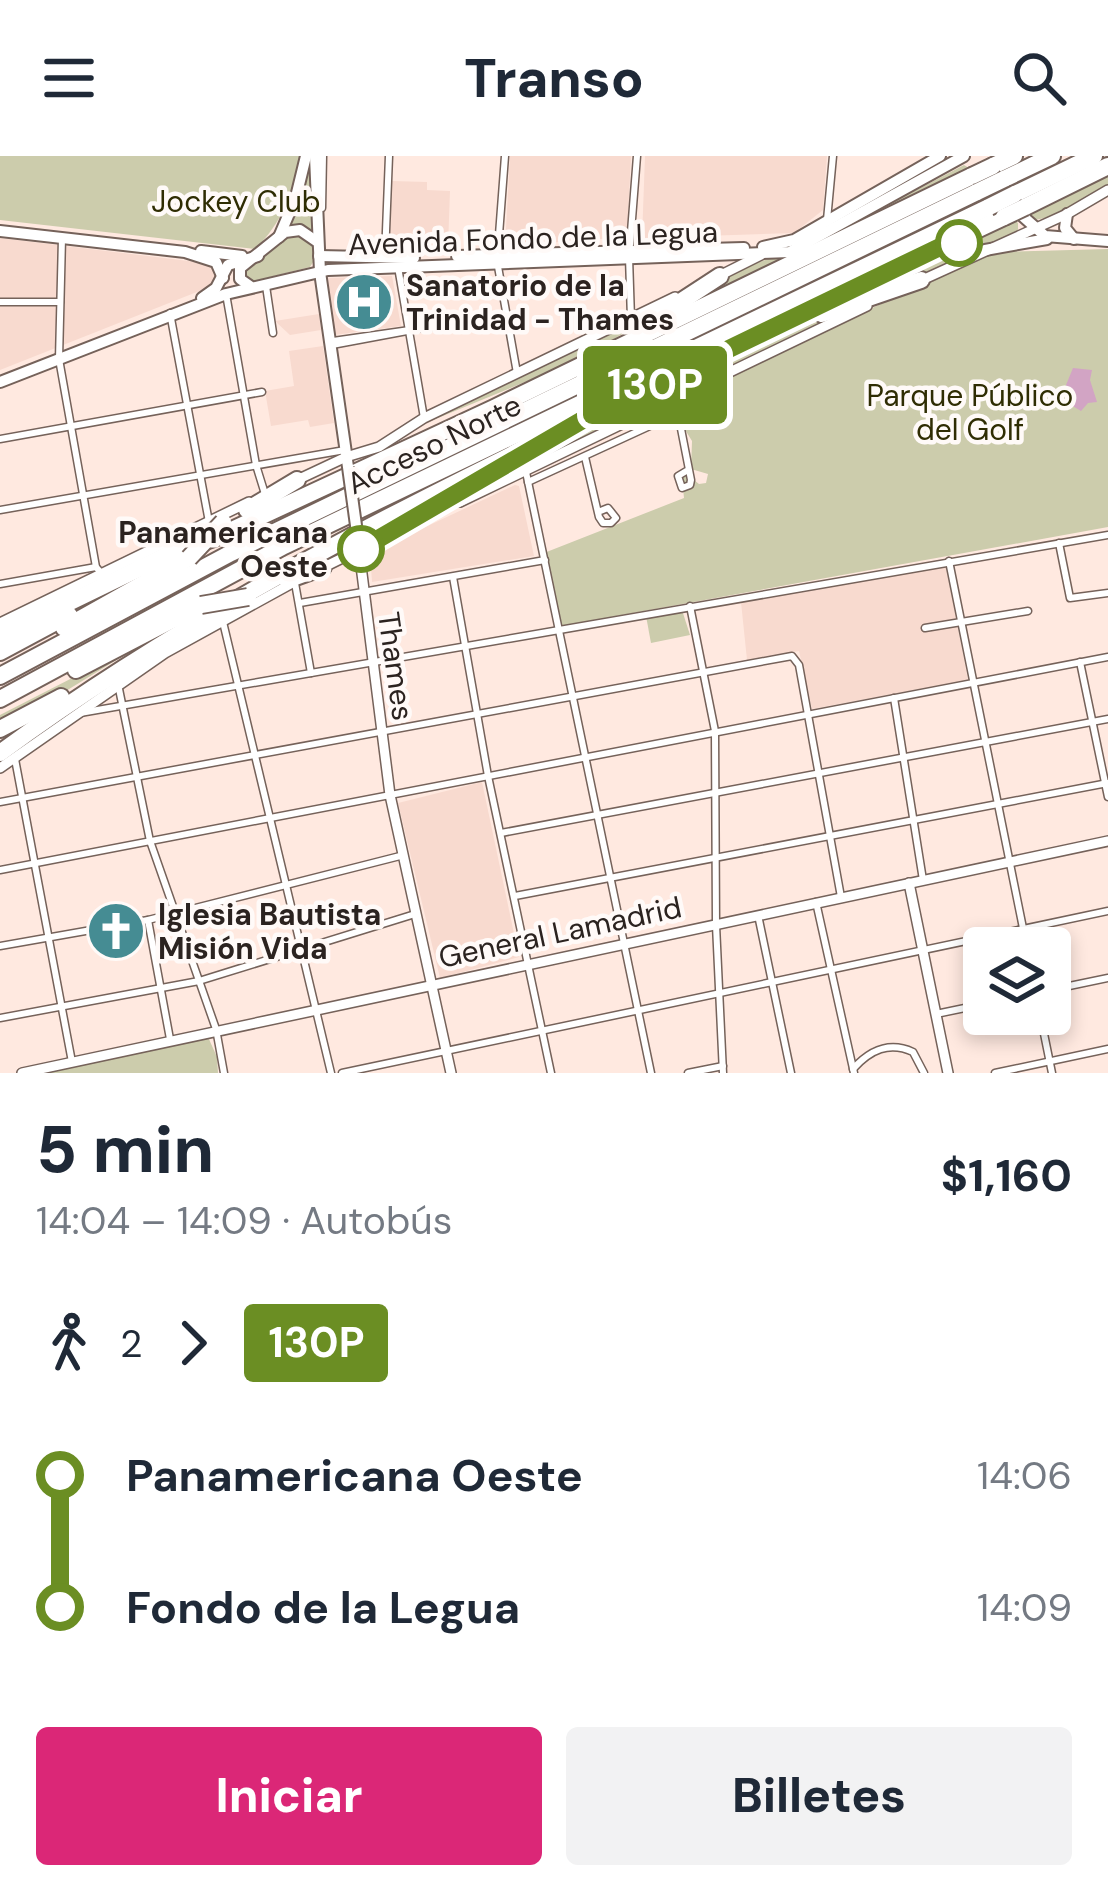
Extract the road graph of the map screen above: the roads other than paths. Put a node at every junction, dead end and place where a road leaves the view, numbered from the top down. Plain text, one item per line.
1 (306, 156) edge
2 (319, 156) edge
3 (389, 156) edge
4 (505, 156) edge
5 (637, 156) edge
6 (833, 156) edge
7 (940, 156) edge
8 (1014, 156) edge
9 (1052, 156) edge
10 (1094, 156) edge
11 (916, 162) edge
12 (1108, 166) edge
13 (992, 186) edge
14 (1108, 190) edge
15 (1067, 214) junction
16 (827, 220) junction
17 (1034, 229) junction
18 (0, 231) edge
19 (278, 237) junction
20 (62, 238) junction
21 (1053, 238) junction
22 (1108, 238) edge
23 (1074, 239) junction
24 (766, 250) junction
25 (986, 250) junction
26 (735, 251) junction
27 (185, 252) junction
28 (631, 253) junction
29 (251, 256) junction
30 (319, 257) junction
31 (498, 257) junction
32 (385, 258) junction
33 (398, 265) junction
34 (727, 273) junction
35 (222, 274) junction
36 (922, 280) junction
37 (265, 283) junction
38 (250, 286) junction
39 (231, 293) junction
40 (0, 302) edge
41 (60, 302) junction
42 (170, 313) junction
43 (507, 316) junction
44 (631, 319) junction
45 (410, 330) junction
46 (272, 333) dead end
47 (330, 343) junction
48 (732, 348) junction
49 (59, 356) junction
50 (568, 372) junction
51 (517, 373) junction
52 (0, 380) edge
53 (262, 392) dead end
54 (243, 395) junction
55 (675, 398) junction
56 (702, 402) dead end
57 (188, 405) junction
58 (529, 408) junction
59 (680, 413) junction
60 (424, 418) junction
61 (586, 418) junction
62 (70, 426) junction
63 (530, 428) junction
64 (0, 439) edge
65 (379, 447) junction
66 (586, 457) junction
67 (346, 458) junction
68 (256, 465) junction
69 (526, 470) junction
70 (688, 470) dead end
71 (201, 475) junction
72 (298, 480) junction
73 (529, 482) junction
74 (265, 494) junction
75 (84, 497) junction
76 (0, 510) edge
77 (598, 512) dead end
78 (216, 522) junction
79 (390, 534) junction
80 (1108, 535) edge
81 (1059, 543) junction
82 (358, 545) junction
83 (545, 560) junction
84 (949, 561) junction
85 (323, 567) junction
86 (99, 570) junction
87 (453, 577) junction
88 (295, 582) junction
89 (0, 584) edge
90 (362, 592) junction
91 (1108, 592) edge
92 (300, 603) junction
93 (690, 606) junction
94 (1028, 611) dead end
95 (222, 619) junction
96 (960, 621) junction
97 (0, 622) edge
98 (925, 628) dead end
99 (557, 631) junction
100 (0, 636) edge
101 (464, 647) junction
102 (0, 652) edge
103 (1108, 657) edge
104 (1080, 662) junction
105 (371, 663) junction
106 (0, 666) edge
107 (704, 670) junction
108 (311, 674) junction
109 (0, 676) edge
110 (973, 682) junction
111 (118, 684) junction
112 (238, 686) junction
113 (571, 696) junction
114 (894, 698) junction
115 (0, 703) edge
116 (122, 707) junction
117 (76, 712) junction
118 (477, 713) junction
119 (808, 713) junction
120 (1108, 719) edge
121 (1093, 722) junction
122 (0, 729) edge
123 (380, 731) junction
124 (715, 731) junction
125 (984, 740) junction
126 (7, 755) edge
127 (584, 755) junction
128 (904, 755) junction
129 (254, 756) junction
130 (0, 768) edge
131 (819, 772) junction
132 (488, 776) junction
133 (137, 778) junction
134 (1107, 783) edge
135 (716, 792) junction
136 (390, 796) junction
137 (1108, 797) edge
138 (24, 798) junction
139 (0, 802) edge
140 (997, 804) junction
141 (596, 815) junction
142 (270, 818) junction
143 (913, 820) junction
144 (501, 833) junction
145 (828, 836) junction
146 (150, 841) junction
147 (1108, 842) edge
148 (404, 855) junction
149 (715, 856) junction
150 (1008, 862) junction
151 (36, 863) junction
152 (0, 870) edge
153 (609, 877) junction
154 (923, 880) junction
155 (909, 883) junction
156 (286, 886) junction
157 (514, 896) junction
158 (842, 897) junction
159 (816, 902) junction
160 (1108, 910) edge
161 (175, 913) junction
162 (418, 913) junction
163 (758, 915) junction
164 (148, 920) junction
165 (716, 925) junction
166 (1023, 927) edge
167 (1028, 927) edge
168 (48, 938) junction
169 (963, 942) edge
170 (624, 944) junction
171 (0, 946) edge
172 (303, 950) junction
173 (923, 951) junction
174 (528, 962) junction
175 (831, 971) junction
176 (1108, 979) edge
177 (199, 981) junction
178 (434, 982) junction
179 (772, 982) junction
180 (1071, 986) edge
181 (161, 988) junction
182 (718, 994) junction
183 (61, 1006) junction
184 (315, 1007) junction
185 (963, 1008) edge
186 (640, 1012) junction
187 (936, 1013) junction
188 (0, 1018) edge
189 (217, 1029) junction
190 (542, 1032) junction
191 (1044, 1035) edge
192 (170, 1039) junction
193 (1108, 1049) edge
194 (446, 1052) junction
195 (1050, 1061) junction
196 (72, 1062) junction
197 (723, 1070) edge
198 (854, 1071) edge
199 (22, 1073) edge
200 (224, 1073) edge
201 (331, 1073) edge
202 (342, 1073) edge
203 (451, 1073) edge
204 (551, 1073) edge
205 (651, 1073) edge
206 (688, 1073) edge
207 (791, 1073) edge
208 (924, 1073) edge
209 (948, 1073) edge
210 (995, 1073) edge
211 (1052, 1073) edge

1 - 19 main road
2 - 30 main road, Thames
3 - 32 street
4 - 31 street
5 - 28 street
6 - 16 street
7 - 11 main road
8 - 13 highway
9 - 13 highway, Acceso Norte
10 - 13 highway, Acceso Norte
11 - 16 main road
12 - 13 highway
13 - 17 main road
13 - 24 main road
13 - 48 highway
13 - 50 highway
13 - 58 highway, Acceso Norte
13 - 63 highway, Acceso Norte
14 - 15 street
15 - 17 street
15 - 23 main road
16 - 24 main road
17 - 21 main road
17 - 25 street
18 - 20 main road
19 - 29 main road
19 - 30 main road
20 - 27 main road
20 - 41 street
21 - 23 main road
21 - 25 main road
22 - 23 main road
24 - 26 main road, Avenida Fondo de la Legua
24 - 34 street
25 - 36 street
26 - 28 main road, Avenida Fondo de la Legua
26 - 34 main road
27 - 29 main road
27 - 35 main road
28 - 31 main road, Avenida Fondo de la Legua
28 - 44 street
29 - 35 main road
29 - 38 main road
30 - 32 main road, Avenida Fondo de la Legua
30 - 33 main road, Avenida Fondo de la Legua
30 - 37 main road, Avenida Fondo de la Legua
30 - 47 main road, Thames
31 - 32 main road, Avenida Fondo de la Legua
31 - 33 main road, Avenida Fondo de la Legua
31 - 43 street
32 - 33 street
33 - 45 street
34 - 44 street
34 - 50 highway
35 - 39 main road
35 - 42 main road
36 - 48 highway
36 - 55 street
37 - 38 main road, Avenida Fondo de la Legua
37 - 46 street
38 - 39 main road
39 - 42 main road
39 - 54 street
40 - 41 street
41 - 49 street
42 - 49 main road
42 - 57 street
43 - 45 street
43 - 51 street
44 - 51 street
45 - 47 street
45 - 60 street
47 - 67 main road, Thames
48 - 61 highway
49 - 52 main road
49 - 62 street
50 - 65 highway
50 - 100 highway
51 - 60 street
53 - 54 street
54 - 57 street
54 - 68 street
55 - 59 street
55 - 69 street
56 - 59 street
57 - 62 street
57 - 71 street
58 - 102 highway
58 - 109 highway, Acceso Norte
59 - 66 street
59 - 70 street
60 - 65 street
61 - 79 highway
61 - 126 highway
62 - 64 street
62 - 75 street
63 - 115 highway, Acceso Norte
63 - 122 highway
65 - 67 street
66 - 73 street
66 - 77 street
67 - 68 street
67 - 72 street
67 - 82 main road, Thames, bridge
68 - 71 street
68 - 74 street
69 - 73 street
69 - 79 street
71 - 75 street
71 - 78 street
72 - 74 street
72 - 78 highway
73 - 83 street
74 - 78 street
75 - 76 street
75 - 86 street
78 - 86 street
78 - 106 highway, bridge
79 - 82 street
80 - 81 street
81 - 84 street
81 - 91 street
82 - 85 street
82 - 90 street, Thames
83 - 87 street
83 - 99 street
84 - 93 street
84 - 96 street
85 - 88 street
85 - 115 highway, bridge
86 - 89 street
86 - 97 street
87 - 90 street
87 - 101 street
88 - 92 street
88 - 95 street
90 - 92 street
90 - 105 street, Thames
92 - 108 street
93 - 99 street
93 - 107 street
94 - 96 street
95 - 111 street
95 - 112 street
96 - 98 street
96 - 110 street
99 - 101 street
99 - 113 street
101 - 105 street
101 - 118 street
103 - 104 street
104 - 110 street
104 - 121 street
105 - 108 street
105 - 123 street, Thames
107 - 113 street
107 - 119 street
107 - 124 street
108 - 112 street
110 - 114 street
110 - 125 street
111 - 116 street
111 - 117 street
112 - 116 street
112 - 129 street
113 - 118 street
113 - 127 street
114 - 119 street
114 - 128 street
116 - 117 street
116 - 133 street
117 - 126 street
118 - 123 street
118 - 132 street
119 - 124 street
119 - 131 street
120 - 121 street
121 - 125 street
121 - 134 street
123 - 129 street
123 - 136 street, Thames
124 - 127 street
124 - 135 street
125 - 128 street
125 - 140 street
126 - 130 street
126 - 138 street
127 - 132 street
127 - 141 street
128 - 131 street
128 - 143 street
129 - 133 street
129 - 142 street
131 - 135 street
131 - 145 street
132 - 136 street
132 - 144 street
133 - 138 street
133 - 146 street
134 - 137 street
134 - 140 street
135 - 141 street
135 - 149 street
136 - 142 street
136 - 148 street, Thames
138 - 139 street
138 - 151 street
140 - 143 street
140 - 150 street
141 - 144 street
141 - 153 street
142 - 146 street
142 - 156 street
143 - 145 street
143 - 154 street
144 - 157 street
145 - 149 street
145 - 158 street
146 - 151 street
146 - 161 street
147 - 150 street, General Lamadrid
148 - 156 street
148 - 162 street, Thames
149 - 153 street
149 - 165 street
150 - 154 street, General Lamadrid
150 - 166 street
151 - 152 street
151 - 168 street
153 - 157 street
153 - 170 street
154 - 155 street, General Lamadrid
155 - 158 street, General Lamadrid
155 - 173 street
156 - 161 street
156 - 172 street
157 - 174 street
158 - 159 street, General Lamadrid
159 - 163 street, General Lamadrid
159 - 175 street
160 - 167 street
161 - 164 street
161 - 177 street
162 - 172 street
162 - 178 street, Thames
163 - 165 street, General Lamadrid
163 - 179 street
164 - 168 street
164 - 181 street
165 - 170 street, General Lamadrid
165 - 182 street
168 - 171 street
168 - 183 street
169 - 173 street
170 - 174 street, General Lamadrid
170 - 186 street
172 - 177 street
172 - 184 street
173 - 175 street
173 - 187 street
174 - 178 street, General Lamadrid
174 - 190 street
175 - 179 street
175 - 198 street
176 - 180 street
177 - 181 street
177 - 189 street
178 - 184 street, General Lamadrid
178 - 194 street, Thames
179 - 182 street
179 - 207 street
181 - 183 street
181 - 192 street
182 - 186 street
182 - 197 street
183 - 188 street
183 - 196 street
184 - 189 street, General Lamadrid
184 - 201 street
185 - 187 street
186 - 190 street
186 - 205 street
187 - 209 street
189 - 192 street, General Lamadrid
189 - 200 street
190 - 194 street
190 - 204 street
191 - 195 street
192 - 196 street, General Lamadrid
193 - 195 street
194 - 202 street
194 - 203 street, Thames
195 - 210 street
195 - 211 street
196 - 199 street, General Lamadrid
197 - 206 street
198 - 208 street

